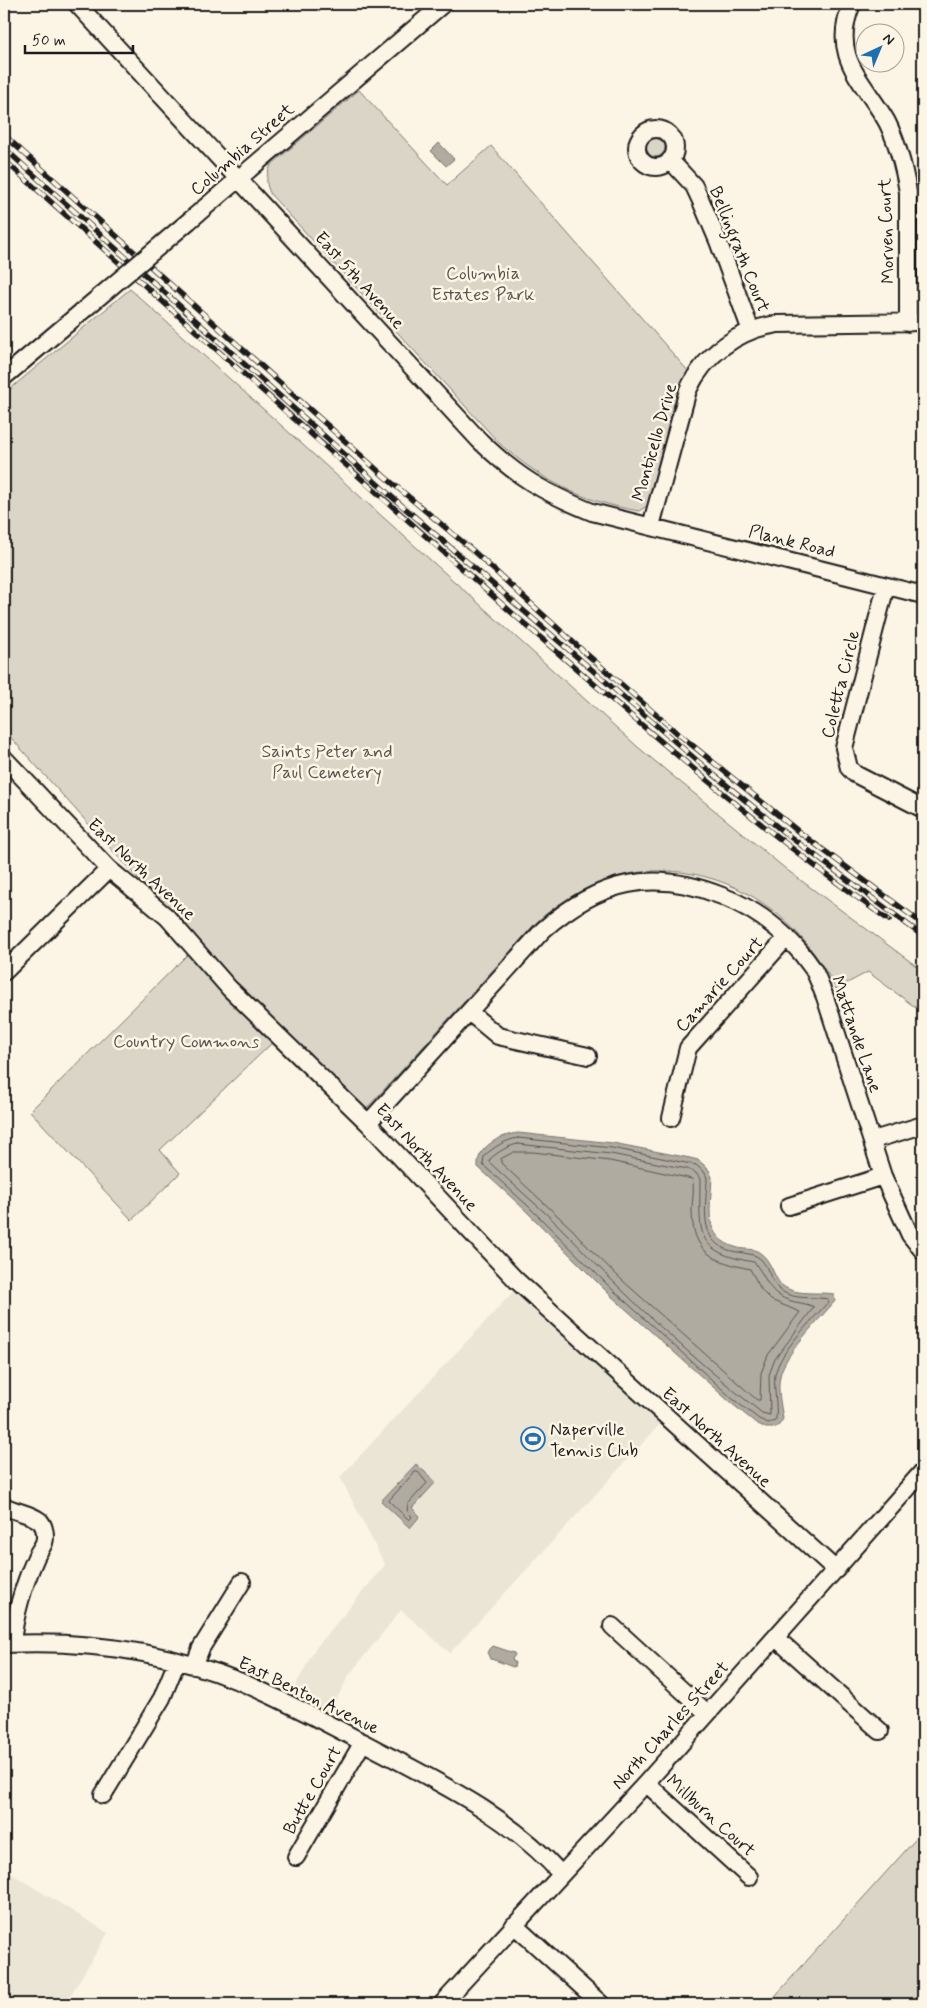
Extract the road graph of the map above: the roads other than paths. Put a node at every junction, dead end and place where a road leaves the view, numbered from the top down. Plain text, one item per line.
1 (78, 4) edge
2 (442, 4) edge
3 (852, 4) edge
4 (670, 160) dead end
5 (240, 178) junction
6 (916, 323) edge
7 (751, 331) junction
8 (4, 377) edge
9 (651, 526) junction
10 (886, 586) junction
11 (923, 595) edge
12 (4, 758) edge
13 (923, 809) edge
14 (109, 869) junction
15 (787, 937) junction
16 (4, 972) edge
17 (469, 1012) junction
18 (588, 1056) dead end
19 (671, 1118) dead end
20 (368, 1123) junction
21 (923, 1125) edge
22 (872, 1140) junction
23 (883, 1176) junction
24 (789, 1206) dead end
25 (923, 1251) edge
26 (923, 1470) edge
27 (4, 1506) edge
28 (836, 1570) junction
29 (242, 1582) dead end
30 (612, 1626) dead end
31 (776, 1638) junction
32 (8, 1643) edge
33 (177, 1661) junction
34 (194, 1666) junction
35 (707, 1713) junction
36 (880, 1731) dead end
37 (362, 1742) junction
38 (646, 1783) junction
39 (102, 1795) dead end
40 (296, 1857) dead end
41 (561, 1874) junction
42 (749, 1877) dead end
43 (514, 1925) junction
44 (442, 2004) edge
45 (601, 2004) edge

1 - 5 street, East 5th Avenue
2 - 5 street, Columbia Street
3 - 6 street, Morven Court
4 - 7 street, Bellingrath Court
5 - 8 street, Columbia Street, bridge
5 - 9 street, East 5th Avenue
6 - 7 street, Monticello Drive
7 - 9 street, Monticello Drive
9 - 10 street, Plank Road
10 - 11 street, Plank Road
10 - 13 street, Coletta Circle
12 - 14 street, East North Avenue
14 - 16 street
14 - 20 street, East North Avenue
15 - 17 street, Mattande Lane
15 - 19 street, Camarie Court
15 - 22 street, Mattande Lane
17 - 18 street
17 - 20 street, Mattande Lane
20 - 28 street, East North Avenue
21 - 22 street
22 - 23 street, Mattande Lane
23 - 24 street
23 - 25 street, Mattande Lane
26 - 28 street, North Charles Street
27 - 32 street
28 - 31 street, North Charles Street
29 - 34 street
30 - 35 street
31 - 35 street, North Charles Street
31 - 36 street
32 - 33 street, East Benton Avenue
33 - 34 street, East Benton Avenue
33 - 39 street
34 - 37 street, East Benton Avenue
35 - 38 street, North Charles Street
37 - 40 street, Butte Court
37 - 41 street, East Benton Avenue
38 - 41 street, North Charles Street
38 - 42 street, Millburn Court
41 - 43 street, North Charles Street
43 - 44 street, North Charles Street
43 - 45 street

